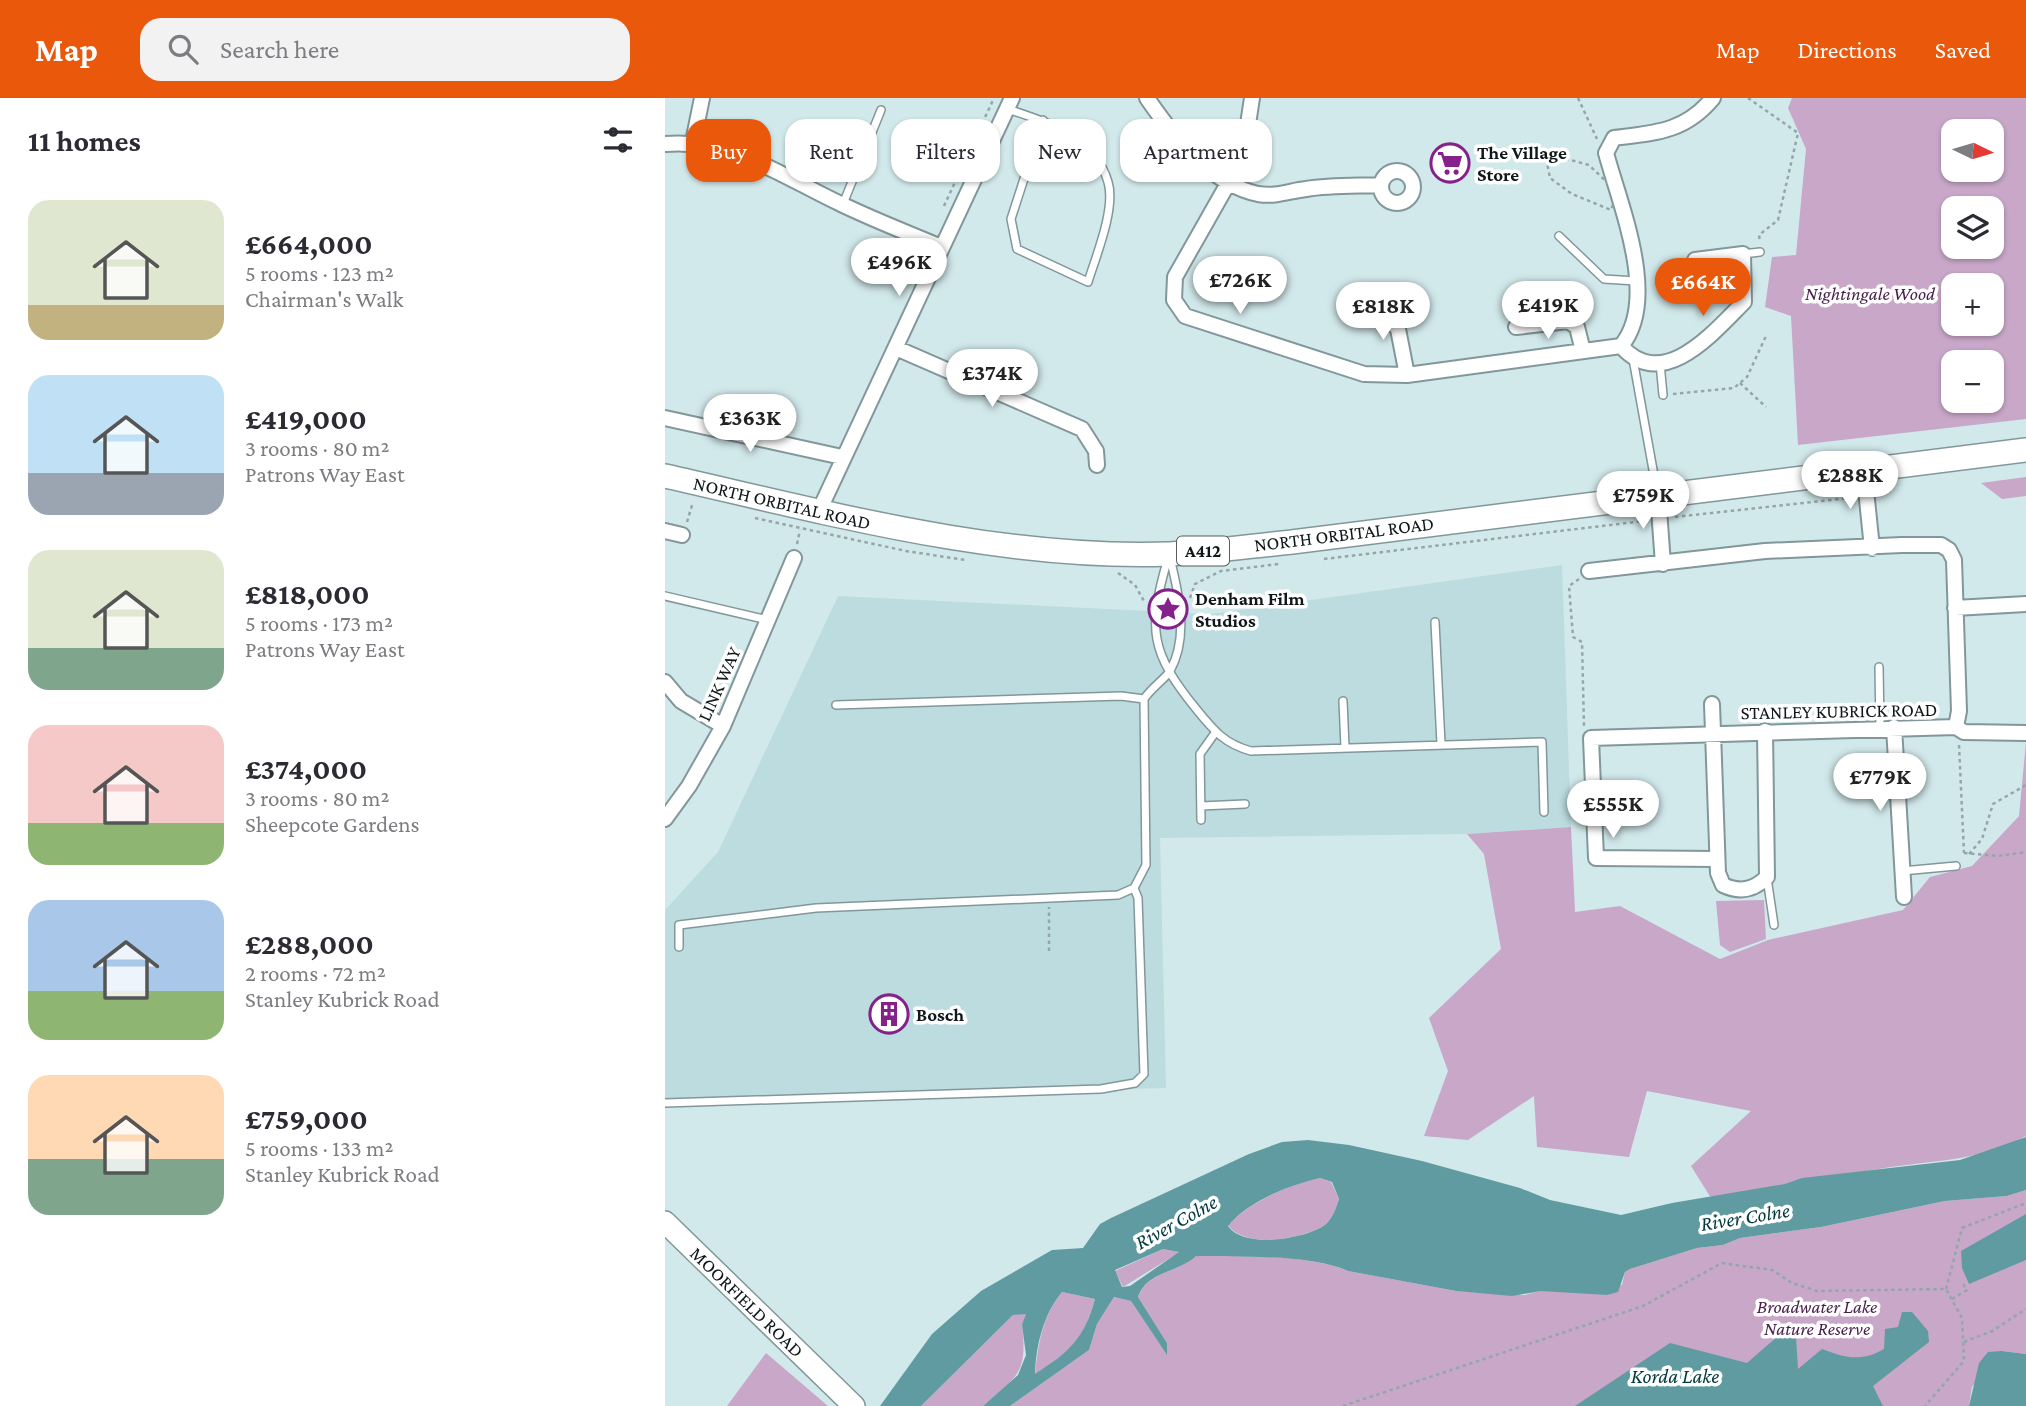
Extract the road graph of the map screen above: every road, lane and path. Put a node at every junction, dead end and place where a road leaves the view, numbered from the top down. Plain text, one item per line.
1 (702, 98) edge
2 (1147, 98) edge
3 (1252, 98) edge
4 (1578, 98) edge
5 (1713, 98) edge
6 (1748, 98) edge
7 (1010, 104) edge
8 (881, 110) dead end
9 (698, 119) edge
10 (1041, 119) edge
11 (1164, 119) edge
12 (1249, 119) edge
13 (1043, 120) joint
14 (686, 142) edge
15 (665, 144) edge
16 (1606, 153) junction
17 (771, 170) edge
18 (1227, 182) edge
19 (1230, 182) edge
20 (1381, 185) dead end
21 (1617, 192) junction
22 (843, 205) junction
23 (1559, 236) dead end
24 (941, 247) junction
25 (1760, 252) joint
26 (1743, 254) junction
27 (1695, 260) dead end
28 (1636, 281) junction
29 (1372, 302) dead end
30 (1516, 327) dead end
31 (1766, 337) dead end
32 (1621, 346) junction
33 (897, 348) junction
34 (1583, 351) junction
35 (1633, 359) junction
36 (1660, 363) junction
37 (1407, 375) junction
38 (1739, 383) junction
39 (1663, 395) joint
40 (1766, 407) dead end
41 (665, 418) edge
42 (2026, 450) edge
43 (842, 457) junction
44 (1097, 466) dead end
45 (1864, 471) junction
46 (665, 476) edge
47 (699, 484) junction
48 (1658, 496) junction
49 (1853, 507) dead end
50 (812, 510) junction
51 (1659, 519) junction
52 (665, 531) edge
53 (683, 535) joint
54 (1872, 548) junction
55 (1169, 554) junction
56 (794, 558) joint
57 (1313, 560) dead end
58 (1287, 563) dead end
59 (1663, 564) junction
60 (1589, 571) joint
61 (1119, 573) dead end
62 (665, 596) edge
63 (1145, 604) dead end
64 (2026, 604) edge
65 (1188, 605) dead end
66 (1955, 608) junction
67 (768, 620) junction
68 (1434, 622) dead end
69 (1879, 667) dead end
70 (1168, 675) junction
71 (665, 682) edge
72 (1144, 699) junction
73 (1343, 701) dead end
74 (1712, 704) dead end
75 (836, 705) dead end
76 (723, 726) junction
77 (1887, 727) junction
78 (1956, 727) junction
79 (1765, 731) junction
80 (1215, 733) junction
81 (1713, 733) junction
82 (2026, 733) edge
83 (1591, 738) junction
84 (1441, 744) junction
85 (1345, 747) junction
86 (2026, 785) edge
87 (1245, 804) dead end
88 (1201, 806) junction
89 (1544, 812) dead end
90 (665, 819) edge
91 (1202, 820) dead end
92 (2026, 852) edge
93 (1964, 853) junction
94 (1969, 854) junction
95 (1717, 859) junction
96 (1956, 866) joint
97 (1901, 871) junction
98 (1767, 877) junction
99 (1134, 888) junction
100 (1904, 897) dead end
101 (1053, 898) junction
102 (1774, 925) dead end
103 (679, 947) dead end
104 (1049, 951) dead end
105 (665, 1103) edge
106 (2026, 1203) edge
107 (665, 1222) edge
108 (1963, 1284) dead end
109 (1946, 1289) junction
110 (1952, 1299) junction
111 (2026, 1309) edge
112 (1963, 1343) junction
113 (854, 1406) edge
114 (1343, 1406) edge
115 (1925, 1406) edge

1 - 9 street
2 - 11 street
3 - 12 street
4 - 16 path
5 - 16 street
6 - 25 path
7 - 10 lane
7 - 24 street
8 - 22 lane
13 - 13 lane
14 - 15 street
16 - 21 street
17 - 22 street
18 - 37 street
19 - 20 street
21 - 21 path
21 - 28 street
22 - 24 street
23 - 28 lane
24 - 33 street
25 - 26 lane
26 - 27 street
26 - 36 street
28 - 32 street
29 - 37 street
30 - 34 street
31 - 38 path
32 - 34 street
32 - 35 street
33 - 43 street
33 - 44 street
34 - 37 street
35 - 36 street
35 - 48 lane
36 - 39 lane
38 - 39 path
38 - 40 path
41 - 43 street
42 - 45 main road, NORTH ORBITAL ROAD / A412
43 - 50 street
45 - 48 main road, NORTH ORBITAL ROAD / A412
45 - 54 street
46 - 47 main road, NORTH ORBITAL ROAD / A412
47 - 50 main road, NORTH ORBITAL ROAD / A412
47 - 53 path
48 - 51 street
48 - 55 main road, NORTH ORBITAL ROAD / A412
49 - 51 path
50 - 55 main road, NORTH ORBITAL ROAD / A412
50 - 56 path
51 - 57 path
51 - 59 street
52 - 53 street
54 - 59 street, STANLEY KUBRICK ROAD
54 - 66 street, STANLEY KUBRICK ROAD
55 - 70 lane
55 - 70 lane
56 - 67 street, LINK WAY
58 - 65 path
59 - 60 street, STANLEY KUBRICK ROAD
60 - 83 path
61 - 63 path
62 - 67 lane
64 - 66 street
66 - 78 street, STANLEY KUBRICK ROAD
67 - 76 street, LINK WAY
68 - 84 lane
69 - 77 lane
70 - 72 lane
70 - 80 lane
71 - 76 street
72 - 75 lane
72 - 99 lane
73 - 85 lane
74 - 81 street
76 - 90 street, LINK WAY
77 - 78 street, STANLEY KUBRICK ROAD
77 - 79 street, STANLEY KUBRICK ROAD
77 - 97 street
78 - 82 street
78 - 93 path
79 - 81 street, STANLEY KUBRICK ROAD
79 - 98 street
80 - 85 lane
80 - 88 lane
81 - 83 street, STANLEY KUBRICK ROAD
81 - 95 street
83 - 95 street
84 - 85 lane
84 - 89 lane
86 - 94 path
87 - 88 lane
88 - 91 lane
92 - 94 path
93 - 94 path
93 - 96 path
95 - 98 street
96 - 97 lane
97 - 100 street
98 - 102 lane
99 - 101 lane
99 - 105 lane
101 - 103 lane
101 - 104 path
106 - 109 path
107 - 113 street, MOORFIELD ROAD
108 - 110 path
109 - 110 path
109 - 114 path
110 - 112 path
111 - 112 path
112 - 115 path

